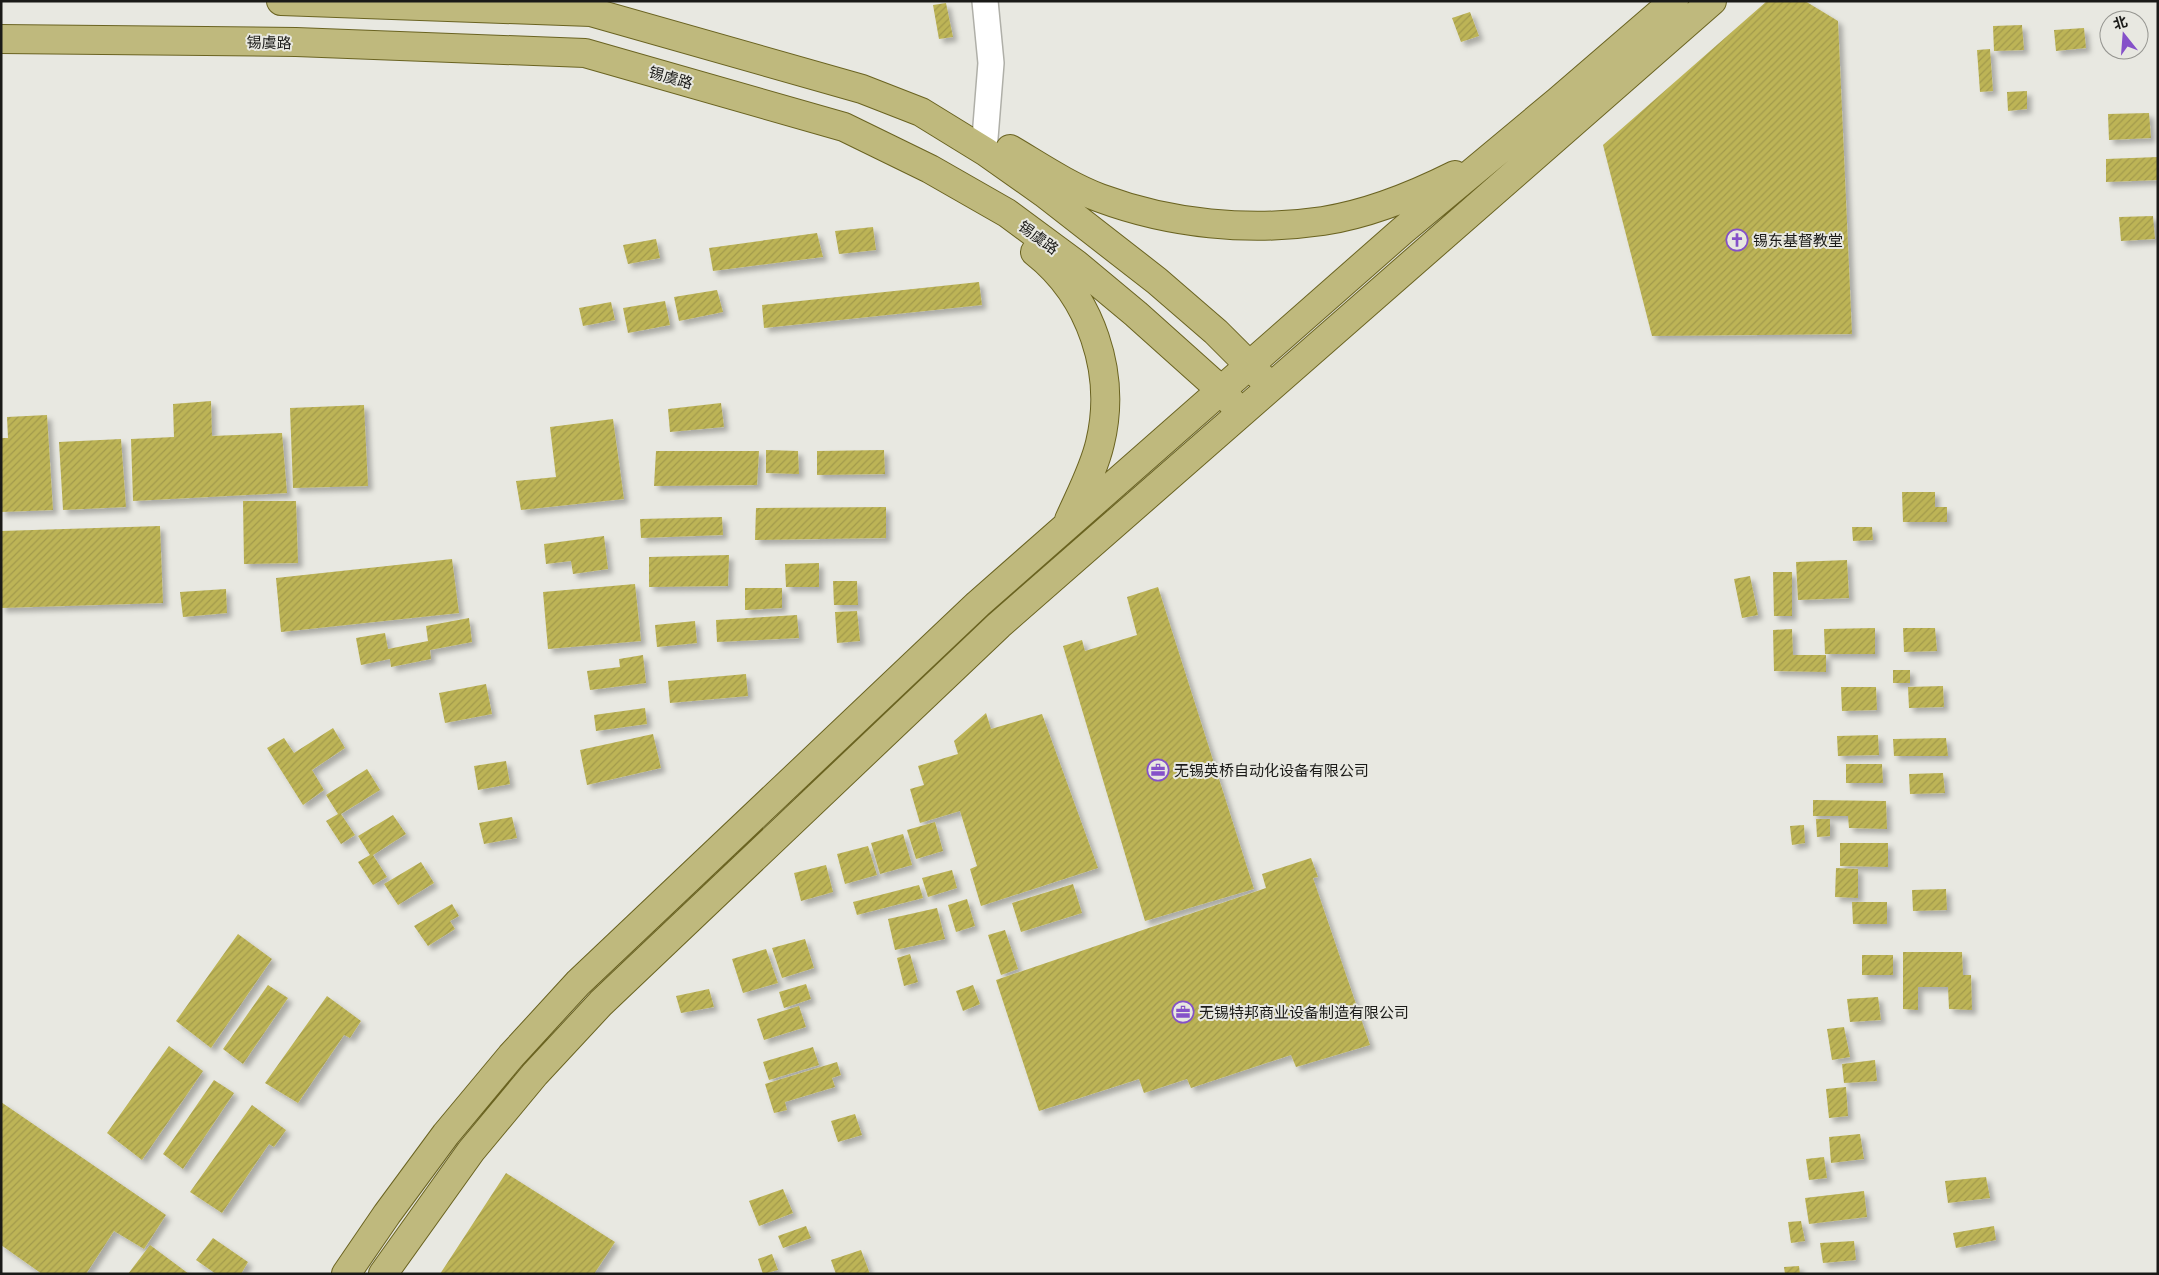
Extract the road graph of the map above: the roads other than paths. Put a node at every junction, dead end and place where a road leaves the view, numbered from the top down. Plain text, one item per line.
1 (281, 1) edge
2 (985, 1) edge
3 (1674, 1) edge
4 (1712, 1) edge
5 (1, 38) edge
6 (921, 112) junction
7 (985, 138) junction
8 (1492, 156) junction
9 (930, 169) junction
10 (1250, 365) junction
11 (1271, 388) junction
12 (1222, 391) junction
13 (1241, 413) junction
14 (1065, 528) junction
15 (346, 1274) edge
16 (383, 1274) edge

1 - 6 main road
2 - 7 street
3 - 8 main road
4 - 11 main road
5 - 9 main road, 锡虞路
6 - 7 main road
6 - 10 main road
7 - 8 main road
8 - 10 main road
9 - 12 main road, 锡虞路
9 - 14 main road
10 - 11 main road
10 - 12 main road
11 - 13 main road
12 - 13 main road, 锡虞路
12 - 14 main road
13 - 16 main road
14 - 15 main road

